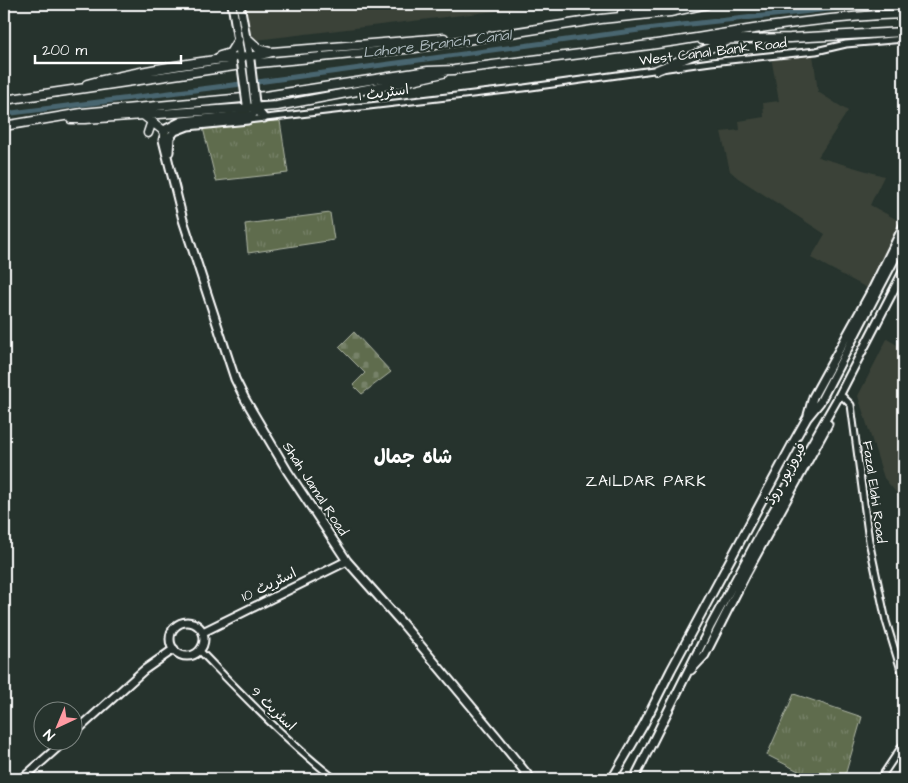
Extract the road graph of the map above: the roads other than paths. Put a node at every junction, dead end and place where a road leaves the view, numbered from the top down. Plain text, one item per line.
1 (232, 4) edge
2 (240, 4) edge
3 (670, 4) edge
4 (707, 4) edge
5 (904, 14) edge
6 (601, 19) junction
7 (904, 32) edge
8 (491, 35) junction
9 (246, 38) junction
10 (731, 39) junction
11 (904, 39) edge
12 (238, 40) junction
13 (677, 41) junction
14 (272, 52) junction
15 (250, 58) junction
16 (241, 59) junction
17 (214, 60) junction
18 (454, 70) junction
19 (657, 70) junction
20 (524, 88) joint
21 (55, 93) junction
22 (4, 100) edge
23 (251, 105) junction
24 (143, 116) junction
25 (57, 118) junction
26 (264, 118) junction
27 (248, 120) junction
28 (152, 121) junction
29 (4, 126) edge
30 (164, 131) junction
31 (148, 133) dead end
32 (168, 162) junction
33 (904, 225) edge
34 (904, 241) edge
35 (904, 270) edge
36 (904, 280) edge
37 (843, 397) junction
38 (807, 418) junction
39 (347, 561) junction
40 (203, 632) junction
41 (174, 649) junction
42 (200, 650) junction
43 (685, 677) junction
44 (904, 680) edge
45 (82, 726) edge
46 (904, 743) edge
47 (55, 750) edge
48 (22, 779) edge
49 (335, 779) edge
50 (530, 779) edge
51 (611, 779) edge
52 (634, 779) edge
53 (880, 779) edge

1 - 12 main road
2 - 9 main road
3 - 6 highway
4 - 6 highway
5 - 13 highway
6 - 8 highway
7 - 10 highway
8 - 14 highway
8 - 21 highway
9 - 14 highway
9 - 15 main road
10 - 13 highway
10 - 19 highway
11 - 19 street, West Canal Bank Road
12 - 16 main road
12 - 17 highway
13 - 18 highway
14 - 15 highway
15 - 16 highway
15 - 23 main road, bridge
16 - 17 highway
16 - 23 main road, bridge
17 - 21 highway
18 - 23 highway
18 - 25 highway
19 - 20 street, West Canal Bank Road
20 - 26 street, اسٹریٹ 1
21 - 22 highway
23 - 24 highway
23 - 26 main road
23 - 27 main road
23 - 30 main road
24 - 25 highway
24 - 28 highway
25 - 29 highway
26 - 27 street, اسٹریٹ 1
27 - 32 main road
28 - 30 highway
28 - 31 highway
30 - 32 main road, Shah Jamal Road
32 - 39 main road, Shah Jamal Road
33 - 38 main road, فیروزپور روڈ
34 - 38 main road, فیروزپور روڈ
35 - 43 main road, فیروزپور روڈ
36 - 37 main road, فیروزپور روڈ
37 - 43 main road, فیروزپور روڈ
37 - 44 street, Fazal Elahi Road
38 - 51 main road, فیروزپور روڈ
39 - 40 main road, اسٹریٹ 10
39 - 50 main road, Shah Jamal Road
40 - 41 main road
40 - 42 main road
41 - 42 main road
41 - 45 main road
42 - 49 street, اسٹریٹ 9
43 - 52 main road, فیروزپور روڈ
46 - 53 street
47 - 48 main road

